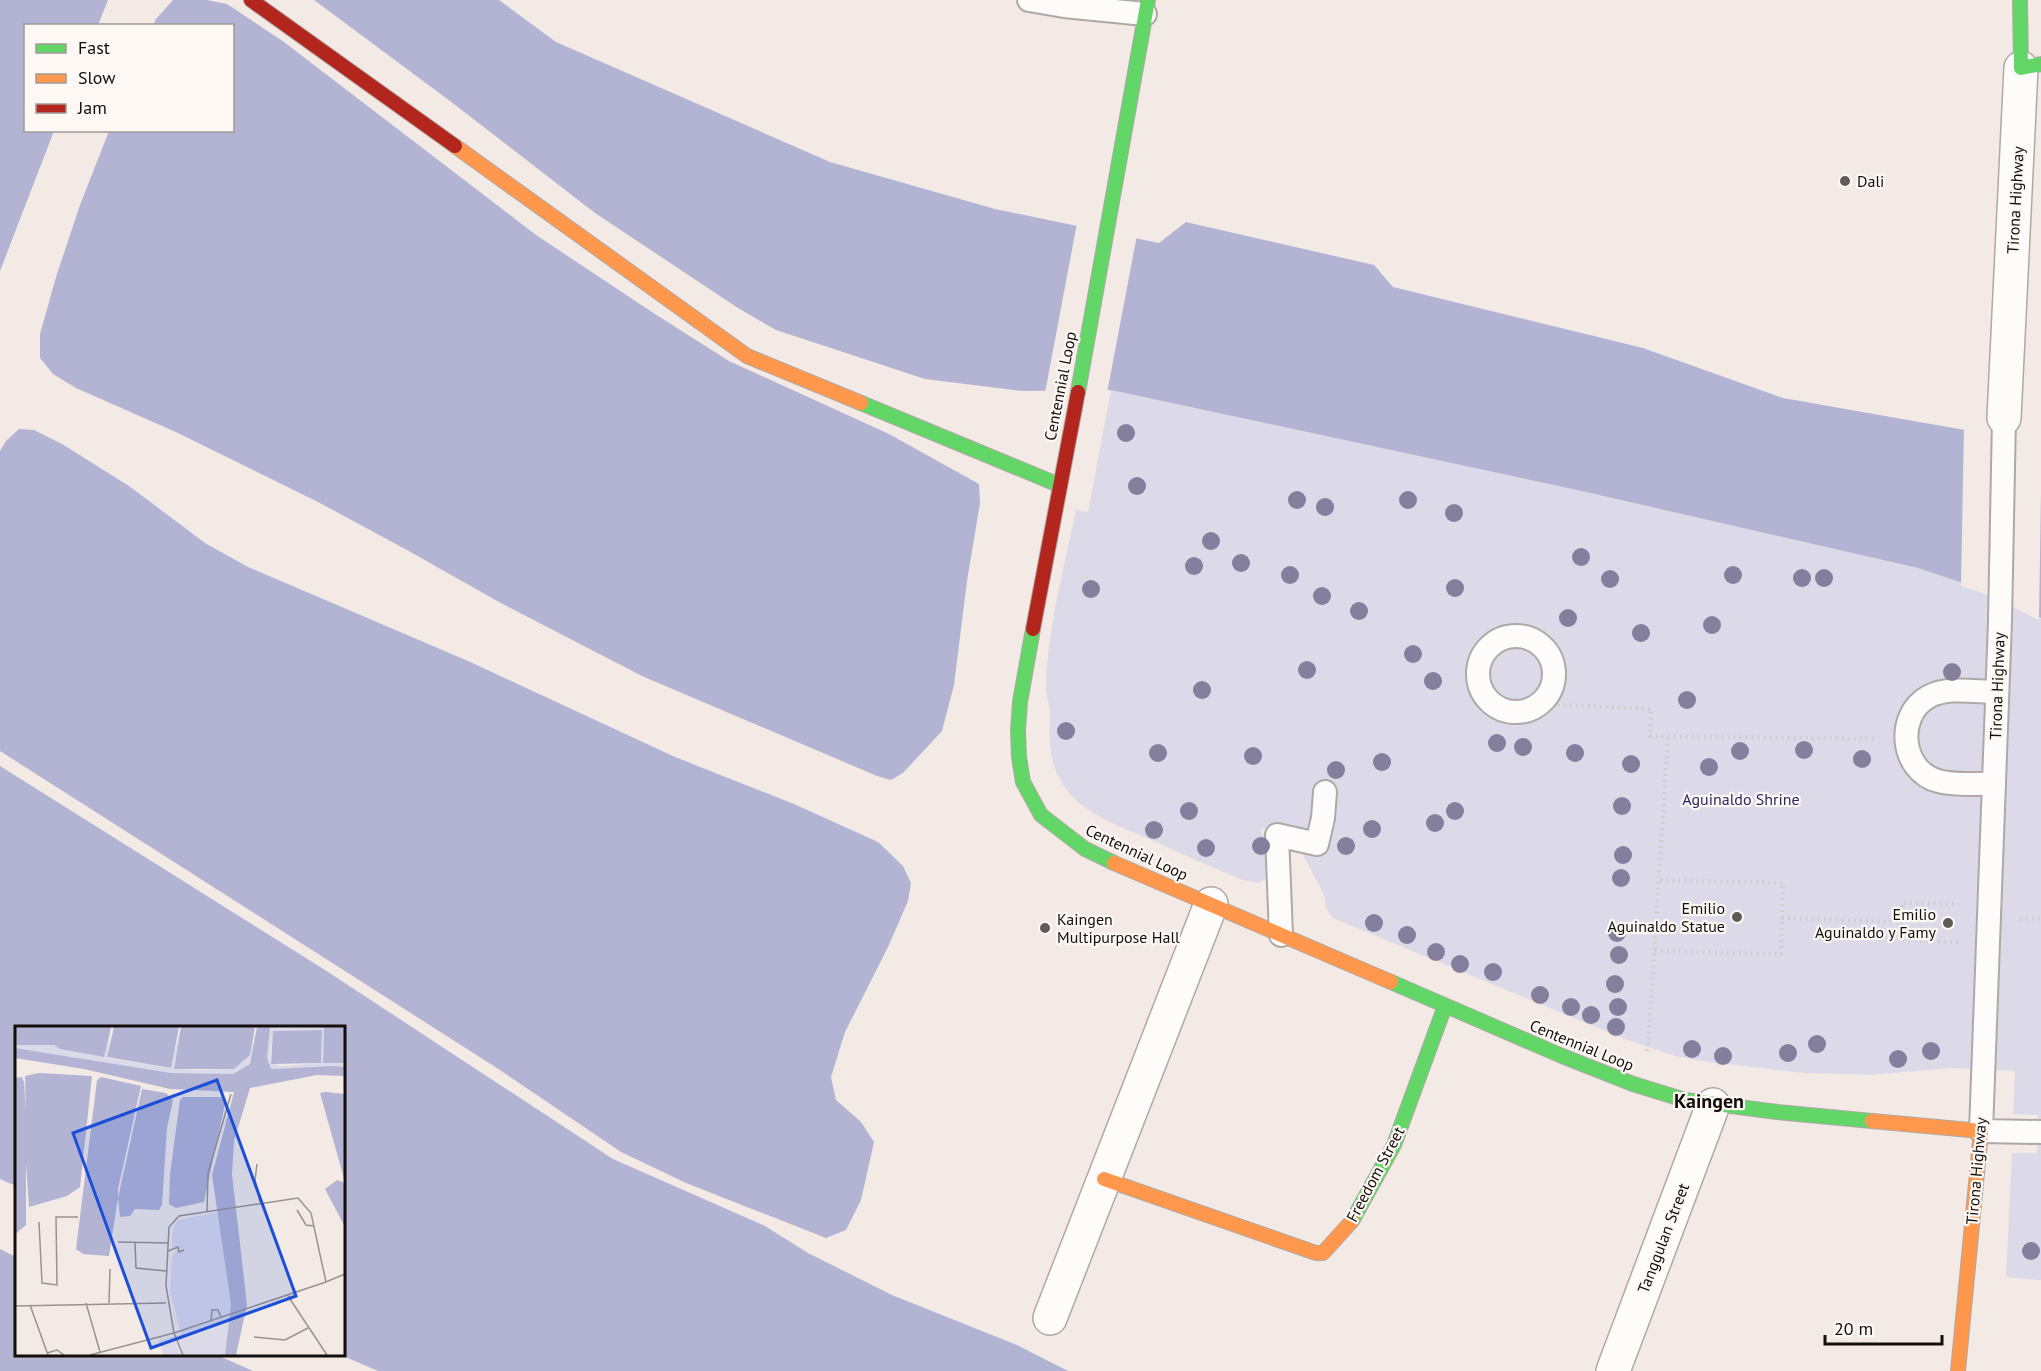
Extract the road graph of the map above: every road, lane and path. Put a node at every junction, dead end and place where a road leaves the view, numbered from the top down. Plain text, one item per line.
1 (250, 0) edge
2 (1029, 0) edge
3 (2020, 0) edge
4 (1147, 7) edge
5 (2031, 66) edge
6 (2004, 418) joint
7 (1059, 485) junction
8 (1997, 692) junction
9 (1540, 704) dead end
10 (1668, 736) junction
11 (1906, 739) junction
12 (1994, 784) junction
13 (1325, 792) dead end
14 (1659, 880) junction
15 (1211, 904) junction
16 (1990, 905) junction
17 (1782, 918) junction
18 (1902, 922) junction
19 (1281, 935) junction
20 (1988, 943) junction
21 (1655, 951) junction
22 (1445, 1006) junction
23 (1648, 1047) dead end
24 (1713, 1104) junction
25 (1981, 1131) junction
26 (2041, 1132) edge
27 (1104, 1179) junction
28 (1050, 1318) dead end
29 (1613, 1371) edge
30 (1958, 1371) edge

1 - 7 main road
2 - 4 lane
3 - 5 main road, Tirona Highway
4 - 7 main road, Centennial Loop
5 - 6 street, Tirona Highway
6 - 8 lane, Tirona Highway
7 - 15 main road, Centennial Loop
8 - 11 lane
8 - 12 lane, Tirona Highway
9 - 10 path
10 - 11 path
10 - 14 path
11 - 12 lane
12 - 16 lane, Tirona Highway
13 - 19 lane
14 - 17 path
14 - 21 path
15 - 19 main road, Centennial Loop
15 - 27 street
16 - 18 path
16 - 20 lane, Tirona Highway
17 - 18 path
17 - 21 path
18 - 20 path
19 - 22 main road, Centennial Loop
20 - 25 lane, Tirona Highway
21 - 23 path
22 - 24 main road, Centennial Loop
22 - 27 main road, Freedom Street
24 - 25 main road, Centennial Loop
24 - 29 street, Tanggulan Street
25 - 26 lane
25 - 30 main road, Tirona Highway
27 - 28 street

